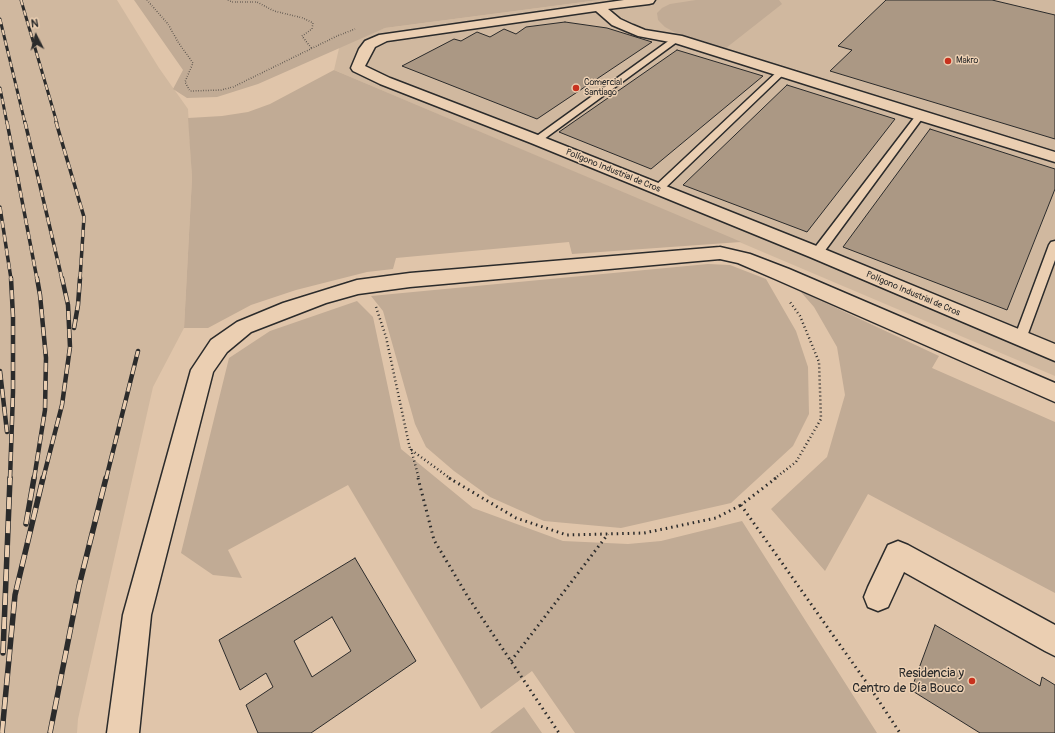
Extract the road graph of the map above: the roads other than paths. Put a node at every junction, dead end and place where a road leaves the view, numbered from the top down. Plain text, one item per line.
1 (657, 0) edge
2 (615, 5) junction
3 (598, 7) junction
4 (544, 15) junction
5 (646, 16) edge
6 (616, 22) junction
7 (677, 39) junction
8 (782, 72) junction
9 (920, 116) junction
10 (537, 140) junction
11 (1055, 156) edge
12 (658, 189) junction
13 (1055, 245) edge
14 (817, 254) junction
15 (1020, 339) junction
16 (1055, 353) edge
17 (1055, 393) edge
18 (878, 597) dead end
19 (1055, 641) edge
20 (123, 733) edge

1 - 5 street
2 - 3 street
2 - 5 street, Polígono Industrial de Cros
2 - 5 street
3 - 4 street, Polígono Industrial de Cros
3 - 6 street, Polígono Industrial de Cros
4 - 6 street, Polígono Industrial de Cros
4 - 10 street, Polígono Industrial de Cros
5 - 7 street, Polígono Industrial de Cros
6 - 7 street, Polígono Industrial de Cros
7 - 8 street, Polígono Industrial de Cros
7 - 10 lane
8 - 9 street, Polígono Industrial de Cros
8 - 12 lane
9 - 11 street, Polígono Industrial de Cros
9 - 14 lane
10 - 12 street, Polígono Industrial de Cros
12 - 14 street, Polígono Industrial de Cros
13 - 15 lane
14 - 15 street, Polígono Industrial de Cros
15 - 16 street, Polígono Industrial de Cros
17 - 20 street
18 - 19 street

